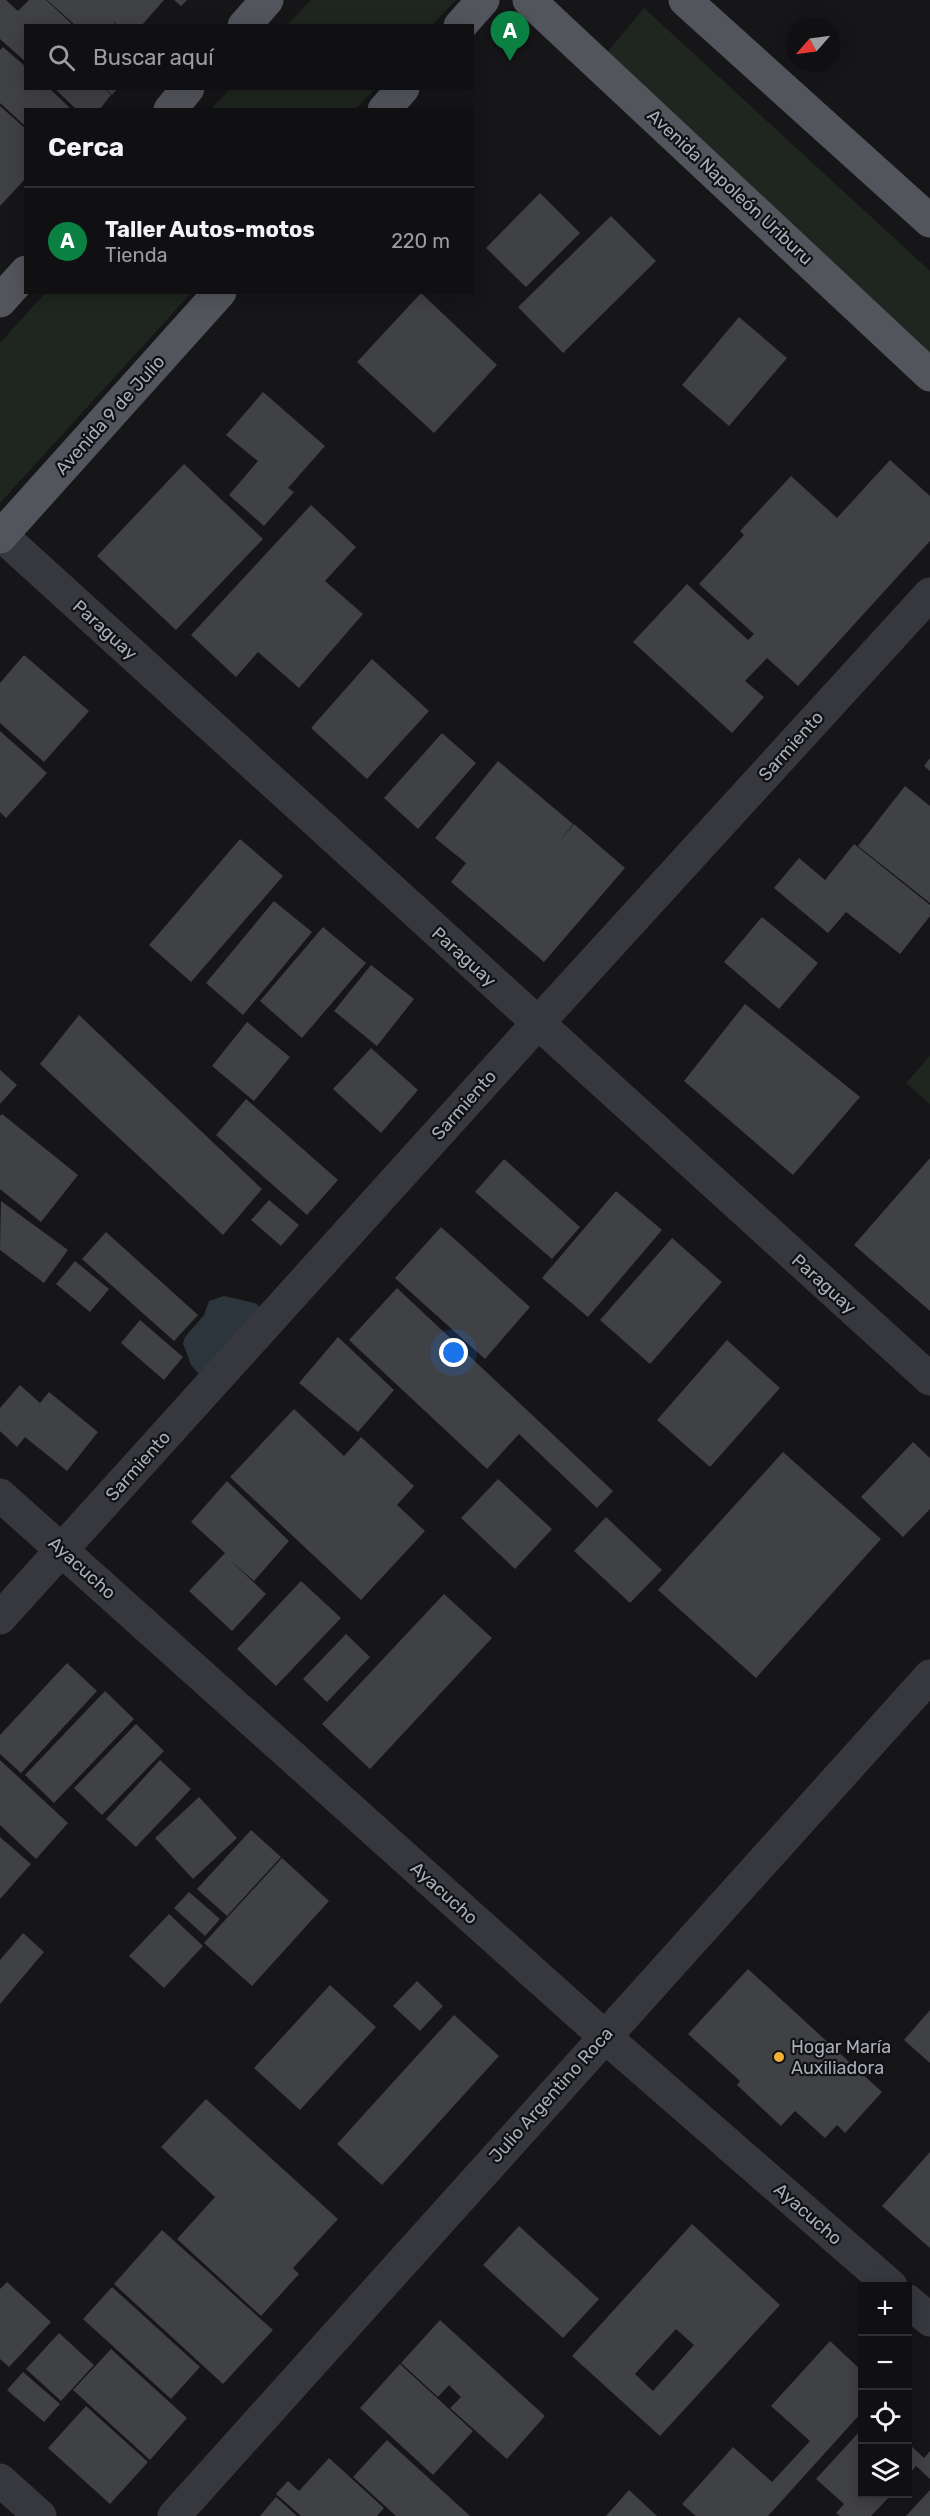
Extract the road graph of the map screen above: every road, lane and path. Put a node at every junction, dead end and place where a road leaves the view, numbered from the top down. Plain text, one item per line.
1 (267, 0) edge
2 (483, 0) edge
3 (529, 0) edge
4 (685, 0) edge
5 (246, 24) edge
6 (462, 24) edge
7 (186, 90) edge
8 (401, 90) edge
9 (172, 108) edge
10 (386, 108) edge
11 (930, 221) edge
12 (24, 274) edge
13 (218, 294) edge
14 (0, 301) edge
15 (930, 375) edge
16 (0, 535) edge
17 (930, 594) edge
18 (537, 1024) junction
19 (930, 1379) edge
20 (0, 1495) edge
21 (62, 1551) junction
22 (0, 1618) edge
23 (930, 1677) edge
24 (604, 2036) junction
25 (886, 2282) edge
26 (912, 2304) edge
27 (930, 2320) edge
28 (0, 2481) edge
29 (40, 2516) edge
30 (174, 2516) edge

1 - 5 main road
2 - 6 main road
3 - 15 main road, Avenida Napoleón Uriburu
4 - 11 main road
7 - 9 main road
8 - 10 main road
12 - 14 main road
13 - 16 main road, Avenida 9 de Julio
16 - 18 street, Paraguay
17 - 18 street, Sarmiento
18 - 19 street, Paraguay
18 - 21 street, Sarmiento
20 - 21 street, Ayacucho
21 - 22 street, Sarmiento
21 - 24 street, Ayacucho
23 - 24 street, Julio Argentino Roca
24 - 25 street, Ayacucho
24 - 30 street, Julio Argentino Roca
26 - 27 street
28 - 29 street

